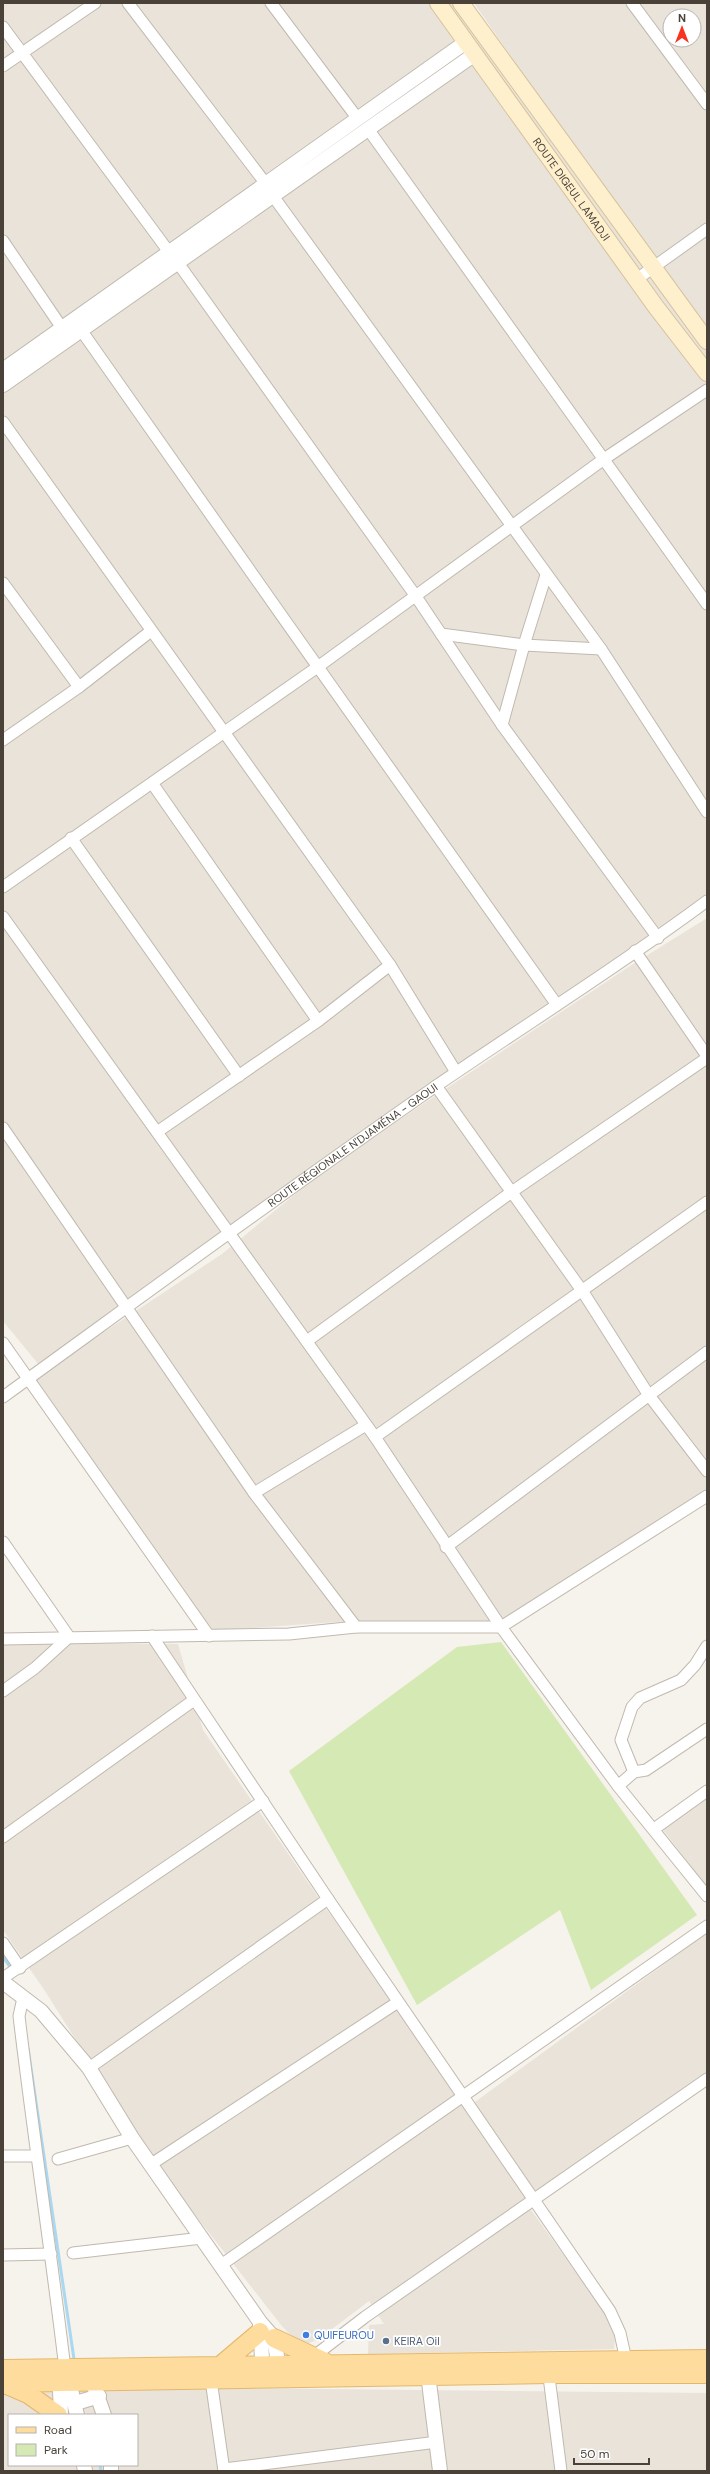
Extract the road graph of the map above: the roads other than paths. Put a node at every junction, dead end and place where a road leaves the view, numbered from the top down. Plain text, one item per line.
1 (95, 3) edge
2 (128, 3) edge
3 (271, 3) edge
4 (438, 3) edge
5 (461, 3) edge
6 (632, 3) edge
7 (3, 27) edge
8 (471, 48) junction
9 (22, 53) junction
10 (3, 66) edge
11 (707, 104) edge
12 (358, 119) junction
13 (368, 129) junction
14 (269, 190) junction
15 (707, 229) edge
16 (3, 241) edge
17 (173, 257) junction
18 (652, 268) junction
19 (637, 279) junction
20 (62, 328) junction
21 (82, 330) junction
22 (707, 341) edge
23 (3, 370) edge
24 (707, 373) edge
25 (3, 385) edge
26 (707, 390) edge
27 (3, 422) edge
28 (604, 459) junction
29 (512, 525) junction
30 (546, 575) junction
31 (3, 582) edge
32 (415, 595) junction
33 (707, 604) edge
34 (151, 631) junction
35 (441, 634) junction
36 (524, 645) junction
37 (601, 649) junction
38 (319, 666) junction
39 (80, 687) junction
40 (502, 725) junction
41 (225, 732) junction
42 (3, 740) edge
43 (152, 783) junction
44 (707, 812) edge
45 (71, 838) junction
46 (3, 887) edge
47 (707, 901) edge
48 (3, 917) edge
49 (658, 938) junction
50 (635, 951) junction
51 (390, 965) junction
52 (557, 1005) junction
53 (318, 1021) junction
54 (706, 1055) edge
55 (456, 1072) junction
56 (239, 1076) junction
57 (436, 1086) junction
58 (3, 1128) edge
59 (157, 1132) junction
60 (513, 1191) junction
61 (707, 1202) edge
62 (228, 1233) junction
63 (584, 1292) junction
64 (125, 1308) junction
65 (307, 1341) junction
66 (3, 1343) edge
67 (707, 1352) edge
68 (28, 1379) junction
69 (648, 1394) junction
70 (3, 1397) edge
71 (366, 1425) junction
72 (375, 1437) junction
73 (707, 1471) edge
74 (254, 1493) junction
75 (707, 1496) edge
76 (3, 1542) edge
77 (446, 1547) junction
78 (356, 1627) junction
79 (501, 1627) junction
80 (152, 1636) junction
81 (210, 1636) junction
82 (69, 1637) junction
83 (3, 1639) edge
84 (707, 1646) edge
85 (3, 1691) edge
86 (194, 1700) junction
87 (707, 1729) edge
88 (634, 1772) junction
89 (618, 1786) junction
90 (707, 1791) edge
91 (263, 1801) junction
92 (654, 1829) junction
93 (3, 1837) edge
94 (707, 1896) edge
95 (328, 1899) junction
96 (707, 1926) edge
97 (3, 1943) edge
98 (20, 1968) junction
99 (3, 1978) edge
100 (3, 1982) edge
101 (22, 1998) junction
102 (398, 2002) junction
103 (90, 2068) junction
104 (707, 2079) edge
105 (463, 2097) junction
106 (132, 2138) junction
107 (3, 2156) edge
108 (36, 2156) junction
109 (58, 2159) dead end
110 (150, 2165) junction
111 (533, 2200) junction
112 (202, 2238) junction
113 (73, 2253) dead end
114 (51, 2254) junction
115 (3, 2255) edge
116 (221, 2265) junction
117 (265, 2331) junction
118 (313, 2356) junction
119 (707, 2359) edge
120 (626, 2360) junction
121 (329, 2364) junction
122 (221, 2365) junction
123 (547, 2367) junction
124 (3, 2369) edge
125 (428, 2369) junction
126 (262, 2372) junction
127 (280, 2372) junction
128 (707, 2374) edge
129 (66, 2377) junction
130 (211, 2380) junction
131 (3, 2383) edge
132 (95, 2389) junction
133 (76, 2409) edge
134 (57, 2414) edge
135 (61, 2414) edge
136 (104, 2414) edge
137 (437, 2442) junction
138 (224, 2470) edge
139 (440, 2471) edge
140 (562, 2471) edge

1 - 9 street
2 - 14 street
3 - 12 street
4 - 8 main road, ROUTE DIGEUL LAMADJI
5 - 18 main road, ROUTE DIGEUL LAMADJI
6 - 11 street
7 - 9 street
8 - 12 street
8 - 13 street
8 - 19 main road, ROUTE DIGEUL LAMADJI
9 - 10 street
9 - 17 street
12 - 14 street
13 - 14 street
13 - 28 street
14 - 17 street
14 - 29 street
15 - 18 street
16 - 20 street
17 - 20 street
17 - 21 street
17 - 32 street
18 - 19 street
18 - 22 main road, ROUTE DIGEUL LAMADJI
19 - 24 main road, ROUTE DIGEUL LAMADJI
20 - 23 street
21 - 25 street
21 - 38 street
26 - 28 street
27 - 34 street
28 - 29 street
28 - 33 street
29 - 30 street
29 - 32 street
30 - 36 street
30 - 37 street
31 - 39 street
32 - 35 street
32 - 38 street
34 - 39 street
34 - 41 street
35 - 36 street
35 - 40 street
36 - 37 street
36 - 40 street
37 - 44 street
38 - 41 street
38 - 52 street
39 - 42 street
40 - 49 street
41 - 43 street
41 - 51 street
43 - 45 street
43 - 53 street
45 - 46 street
45 - 56 street
47 - 49 street, ROUTE RÉGIONALE N'DJAMÉNA - GAOUI
48 - 59 street
49 - 50 street, ROUTE RÉGIONALE N'DJAMÉNA - GAOUI
50 - 52 street, ROUTE RÉGIONALE N'DJAMÉNA - GAOUI
50 - 54 street
51 - 53 street
51 - 55 street
52 - 55 street, ROUTE RÉGIONALE N'DJAMÉNA - GAOUI
53 - 56 street
54 - 60 street
55 - 57 street, ROUTE RÉGIONALE N'DJAMÉNA - GAOUI
56 - 59 street
57 - 60 street
57 - 62 street, ROUTE RÉGIONALE N'DJAMÉNA - GAOUI
58 - 64 street
59 - 62 street
60 - 63 street
60 - 65 street
61 - 63 street
62 - 64 street, ROUTE RÉGIONALE N'DJAMÉNA - GAOUI
62 - 65 street
63 - 69 street
63 - 72 street
64 - 68 street, ROUTE RÉGIONALE N'DJAMÉNA - GAOUI
64 - 74 street
65 - 71 street
66 - 68 street
67 - 69 street
68 - 70 street, ROUTE RÉGIONALE N'DJAMÉNA - GAOUI
68 - 81 street
69 - 73 street
69 - 77 street
71 - 72 street
71 - 74 street
72 - 77 street
74 - 78 street
75 - 79 street
76 - 82 street
77 - 79 street
78 - 79 street
78 - 81 street
79 - 89 street
80 - 81 street
80 - 82 street
80 - 86 street
82 - 83 street
82 - 85 street
84 - 88 street
86 - 91 street
86 - 93 street
87 - 88 street
88 - 89 street
89 - 92 street
90 - 92 street
91 - 95 street
91 - 98 street
92 - 94 street
95 - 102 street
95 - 103 street
96 - 105 street
97 - 98 street
98 - 99 street
100 - 101 street
101 - 103 street
101 - 108 street
102 - 105 street
102 - 110 street
103 - 106 street
104 - 111 street
105 - 111 street
105 - 116 street
106 - 109 street
106 - 110 street
107 - 108 street
108 - 114 street
110 - 112 street
111 - 118 street
111 - 120 street
112 - 113 street
112 - 116 street
114 - 115 street
114 - 129 street
116 - 117 street
117 - 118 main road
117 - 122 main road
117 - 126 street
117 - 127 street
118 - 121 main road
119 - 120 main road
120 - 123 main road
121 - 125 main road
121 - 127 main road
122 - 126 main road
122 - 129 main road
123 - 125 main road
123 - 128 main road
123 - 140 street
124 - 129 main road
125 - 127 main road
125 - 137 street
126 - 127 main road
126 - 130 main road
129 - 131 main road
129 - 132 main road
129 - 133 street
129 - 135 street
130 - 132 main road
130 - 138 street
131 - 134 main road
132 - 133 street
132 - 136 street
137 - 138 street
137 - 139 street

